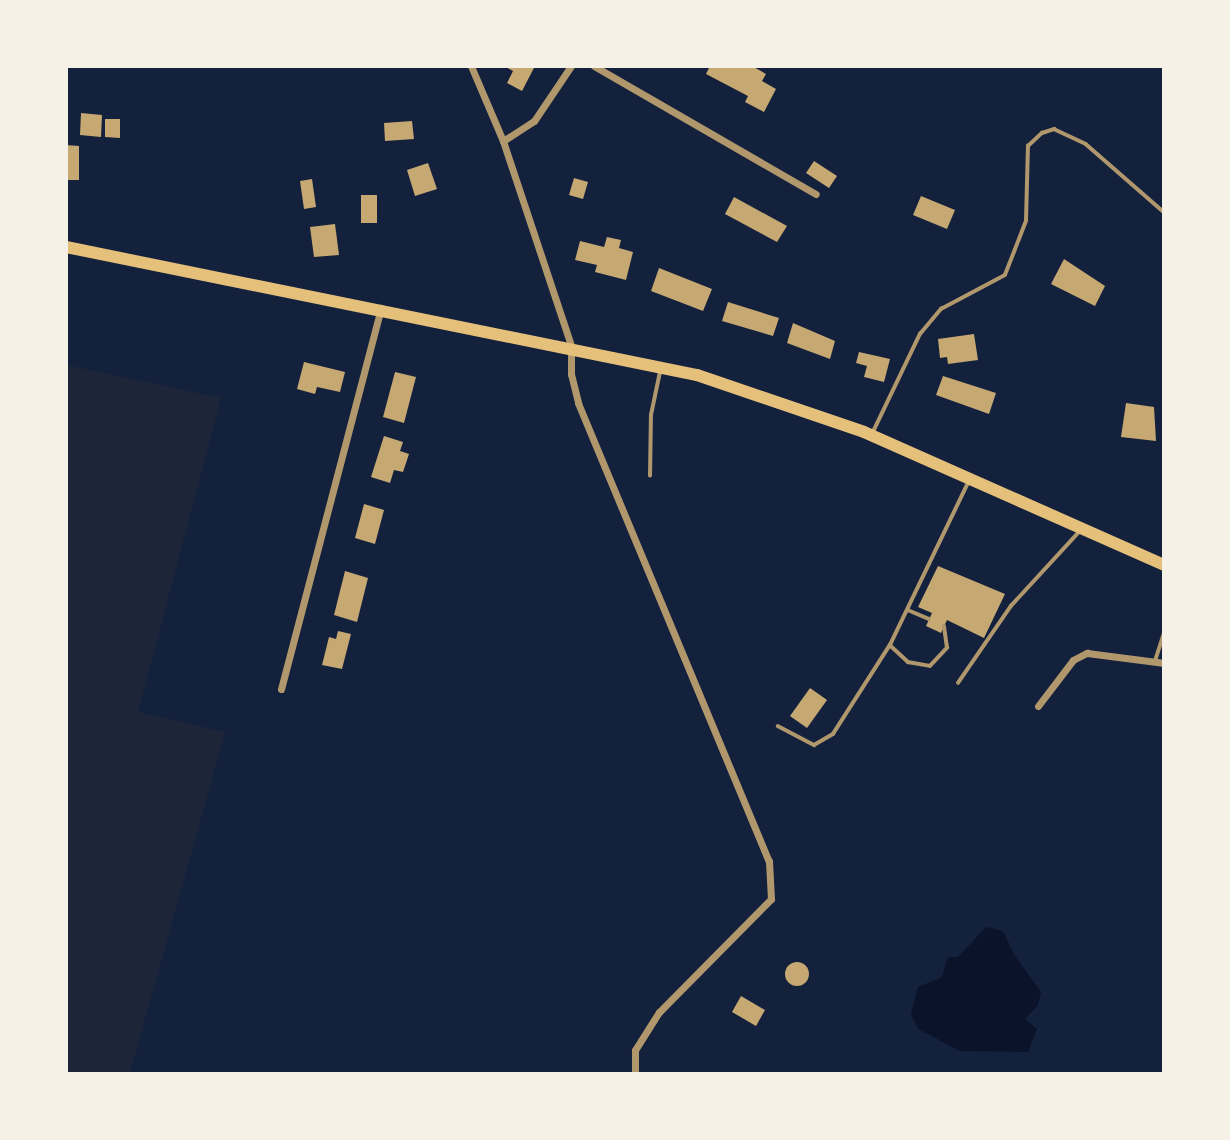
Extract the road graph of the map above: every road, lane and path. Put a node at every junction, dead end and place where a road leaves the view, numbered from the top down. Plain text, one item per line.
1 (471, 66) edge
2 (571, 66) edge
3 (594, 66) edge
4 (503, 141) junction
5 (816, 194) dead end
6 (1164, 212) edge
7 (66, 247) edge
8 (381, 308) junction
9 (571, 346) junction
10 (661, 366) junction
11 (872, 435) junction
12 (650, 476) dead end
13 (970, 479) junction
14 (1082, 528) junction
15 (1164, 565) edge
16 (908, 610) junction
17 (929, 619) dead end
18 (944, 626) dead end
19 (1164, 634) edge
20 (890, 645) junction
21 (1154, 661) junction
22 (1164, 663) edge
23 (958, 683) dead end
24 (281, 689) dead end
25 (1038, 706) dead end
26 (778, 726) dead end
27 (635, 1073) edge

1 - 4 street
2 - 4 street
3 - 5 street
4 - 9 street
6 - 11 lane
7 - 8 main road
8 - 9 main road
8 - 24 street
9 - 10 main road
9 - 27 street
10 - 11 main road
10 - 12 lane
11 - 13 main road
13 - 14 main road
13 - 16 lane
14 - 15 main road
14 - 23 lane
16 - 17 lane
16 - 20 lane
18 - 20 lane
19 - 21 lane
20 - 26 lane
21 - 22 street
21 - 25 street

